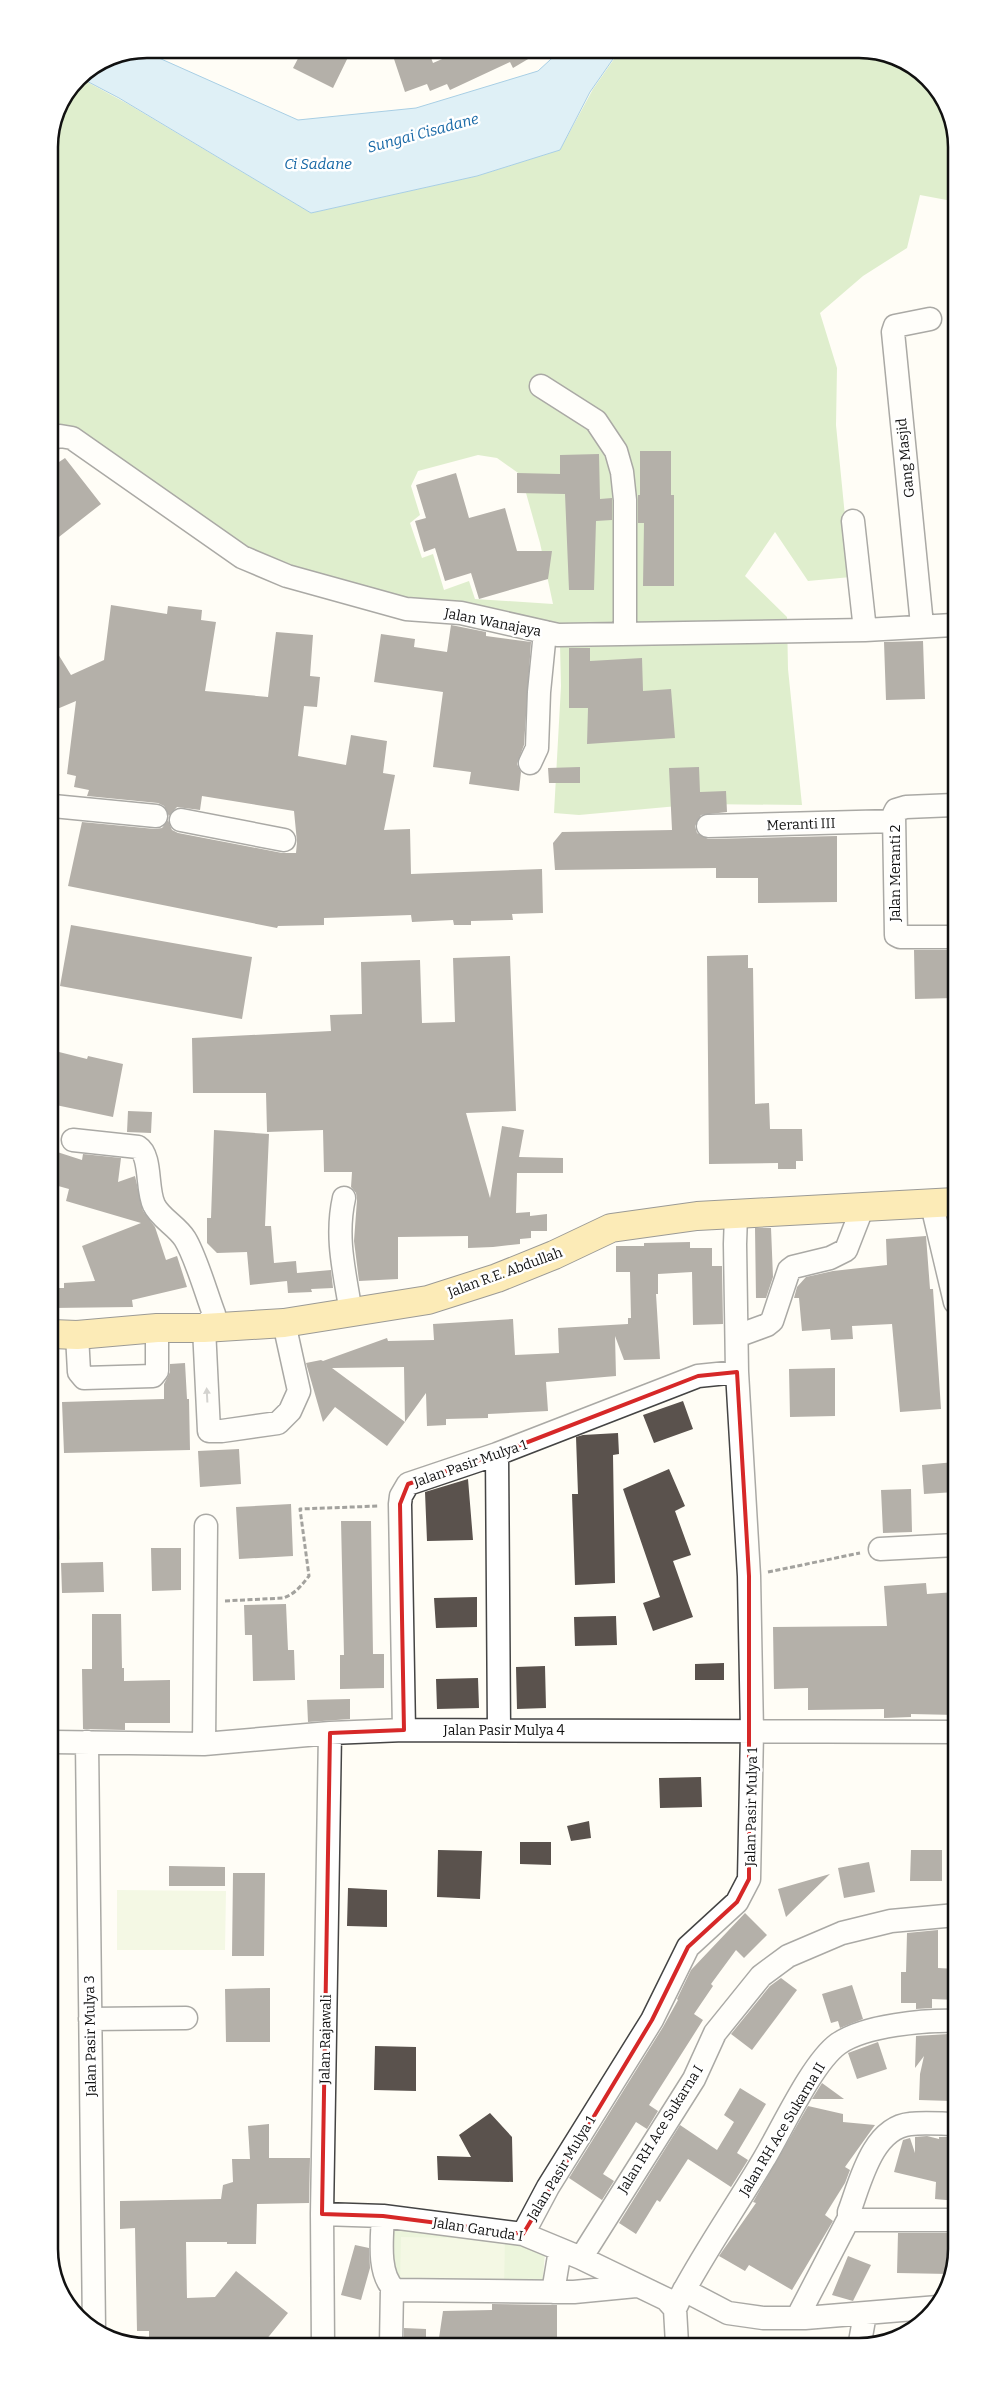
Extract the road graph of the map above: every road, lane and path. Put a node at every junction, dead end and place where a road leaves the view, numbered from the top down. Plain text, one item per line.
1 (930, 319) dead end
2 (541, 386) dead end
3 (58, 437) edge
4 (853, 521) dead end
5 (948, 625) edge
6 (922, 626) junction
7 (865, 630) junction
8 (545, 632) junction
9 (625, 634) junction
10 (530, 764) dead end
11 (948, 805) edge
12 (58, 806) edge
13 (156, 816) dead end
14 (181, 820) dead end
15 (894, 821) junction
16 (708, 826) dead end
17 (284, 840) dead end
18 (948, 937) edge
19 (73, 1140) dead end
20 (344, 1198) dead end
21 (943, 1204) edge
22 (862, 1209) junction
23 (736, 1215) junction
24 (948, 1245) edge
25 (351, 1313) junction
26 (284, 1323) junction
27 (157, 1328) junction
28 (204, 1328) junction
29 (64, 1335) edge
30 (737, 1336) junction
31 (738, 1372) junction
32 (497, 1454) junction
33 (400, 1504) junction
34 (206, 1526) dead end
35 (948, 1545) edge
36 (880, 1549) joint
37 (749, 1576) junction
38 (205, 1602) junction
39 (404, 1730) junction
40 (499, 1730) junction
41 (330, 1732) junction
42 (752, 1732) junction
43 (948, 1732) edge
44 (58, 1742) edge
45 (86, 1742) junction
46 (204, 1744) junction
47 (948, 1916) edge
48 (186, 2018) dead end
49 (90, 2019) junction
50 (948, 2021) edge
51 (948, 2124) edge
52 (322, 2214) junction
53 (383, 2216) junction
54 (850, 2218) junction
55 (948, 2220) edge
56 (523, 2234) junction
57 (560, 2250) junction
58 (580, 2258) junction
59 (636, 2286) junction
60 (392, 2288) junction
61 (553, 2292) junction
62 (680, 2298) junction
63 (926, 2308) edge
64 (864, 2314) junction
65 (797, 2318) junction
66 (94, 2321) edge
67 (324, 2338) edge
68 (391, 2338) edge
69 (677, 2338) edge
70 (861, 2338) edge

1 - 6 street, Gang Masjid
2 - 9 street
3 - 8 street, Jalan Wanajaya
4 - 7 street
5 - 6 street, Jalan Wanajaya
6 - 7 street, Jalan Wanajaya
7 - 9 street, Jalan Wanajaya
8 - 9 street, Jalan Wanajaya
8 - 10 street
11 - 15 street, Jalan Meranti 2
12 - 13 street
14 - 17 street
15 - 16 street, Meranti III
15 - 18 street, Jalan Meranti 2
19 - 28 street
20 - 25 street
21 - 22 main road, Jalan R.E. Abdullah
21 - 24 street
22 - 23 main road, Jalan R.E. Abdullah
22 - 30 street
23 - 25 main road, Jalan R.E. Abdullah
23 - 30 street, Jalan Pasir Mulya 1
25 - 26 main road, Jalan R.E. Abdullah
26 - 28 main road, Jalan R.E. Abdullah
26 -> 28 street
27 - 28 main road, Jalan R.E. Abdullah
27 - 29 main road, Jalan R.E. Abdullah
27 - 29 street
30 - 31 street, Jalan Pasir Mulya 1
31 - 32 street, Jalan Pasir Mulya 1
31 - 37 street, Jalan Pasir Mulya 1
32 - 33 street, Jalan Pasir Mulya 1
32 - 40 street
33 - 38 path
33 - 39 street, Jalan Pasir Mulya 1
34 - 38 street
35 - 36 street
36 - 37 path
37 - 42 street, Jalan Pasir Mulya 1
38 - 46 street
39 - 40 street, Jalan Pasir Mulya 4
39 - 41 street, Jalan Pasir Mulya 4
40 - 42 street, Jalan Pasir Mulya 4
41 - 46 street, Jalan Pasir Mulya 4
41 - 52 street, Jalan Rajawali
42 - 43 street, Jalan Pasir Mulya 4
42 - 56 street, Jalan Pasir Mulya 1
44 - 45 street, Jalan Pasir Mulya 4
45 - 46 street, Jalan Pasir Mulya 4
45 - 49 street, Jalan Pasir Mulya 3
47 - 58 street, Jalan RH Ace Sukarna I
48 - 49 street
49 - 66 street, Jalan Pasir Mulya 3
50 - 62 street, Jalan RH Ace Sukarna II
51 - 54 street
52 - 53 street, Jalan Garuda I
52 - 67 street, Jalan Rajawali
53 - 56 street, Jalan Garuda I
53 - 60 street
54 - 55 street
54 - 65 street
56 - 57 street, Jalan Garuda I
57 - 58 street, Jalan Garuda I
57 - 61 street
58 - 59 street, Jalan Garuda I
59 - 61 street
59 - 62 street, Jalan Garuda I
60 - 61 street
60 - 68 street
62 - 65 street, Jalan Garuda I
62 - 69 street
63 - 64 street, Jalan Garuda I
64 - 65 street, Jalan Garuda I
64 - 70 street

